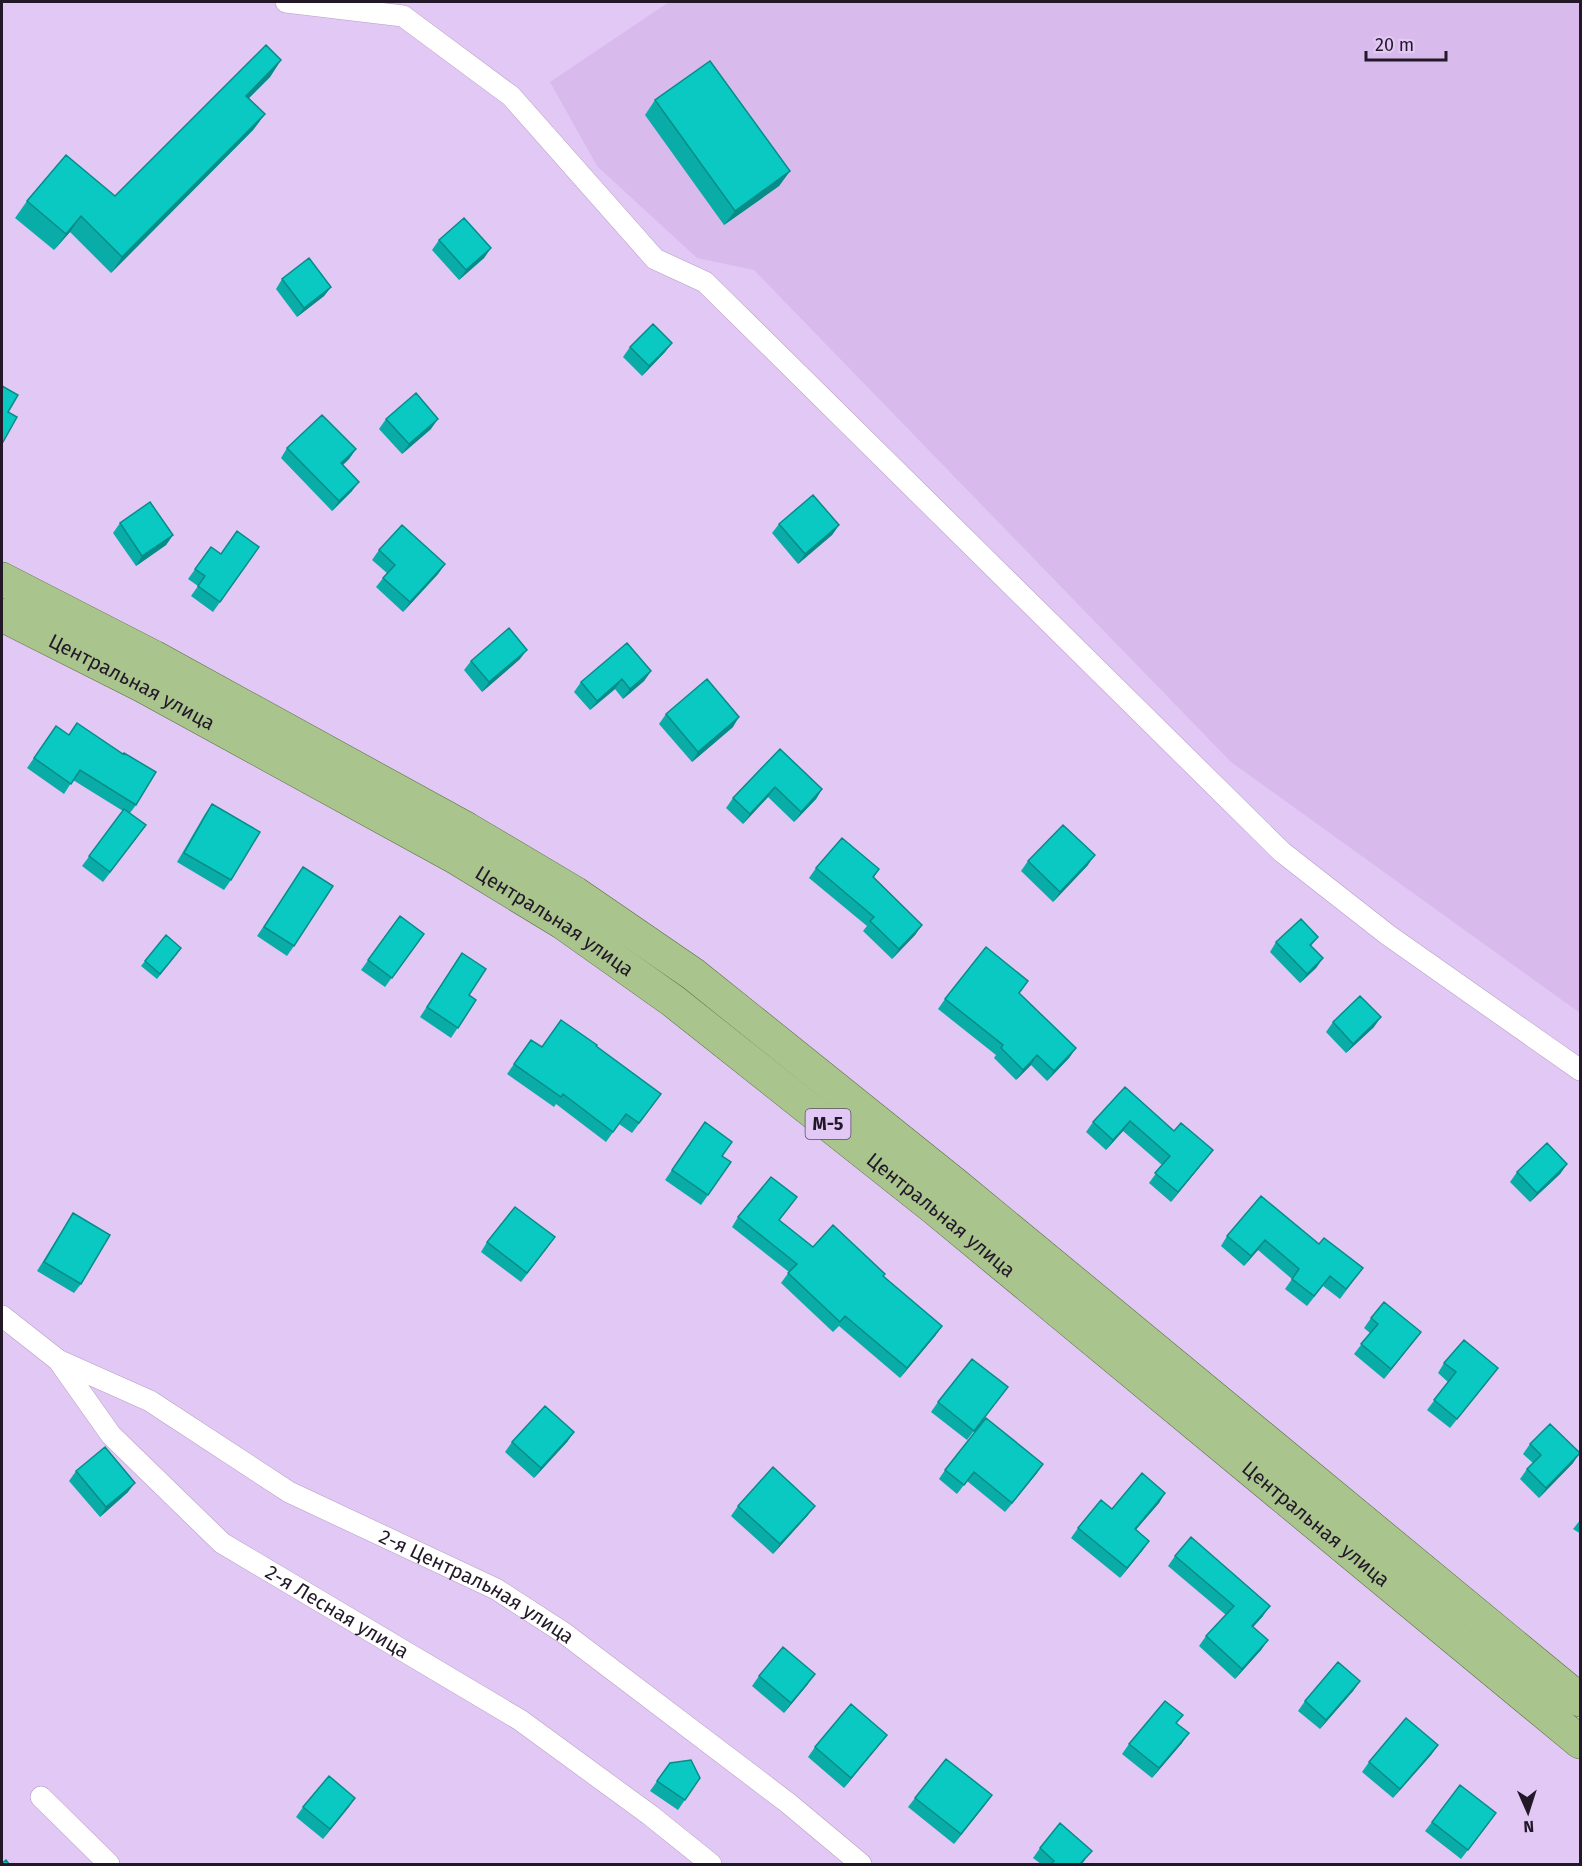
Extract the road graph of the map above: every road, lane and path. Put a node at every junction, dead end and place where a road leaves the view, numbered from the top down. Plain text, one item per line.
1 (286, 2) edge
2 (2, 579) edge
3 (2, 615) edge
4 (1581, 1070) edge
5 (2, 1316) edge
6 (58, 1360) junction
7 (1581, 1700) edge
8 (1581, 1742) edge
9 (41, 1797) dead end
10 (109, 1864) edge
11 (711, 1864) edge
12 (861, 1864) edge

1 - 4 street
2 - 7 main road, Центральная улица / М-5
3 - 8 main road, Центральная улица / М-5
5 - 6 street, 2-я Лесная улица
6 - 11 street, 2-я Лесная улица
6 - 12 street, 2-я Центральная улица
9 - 10 street

